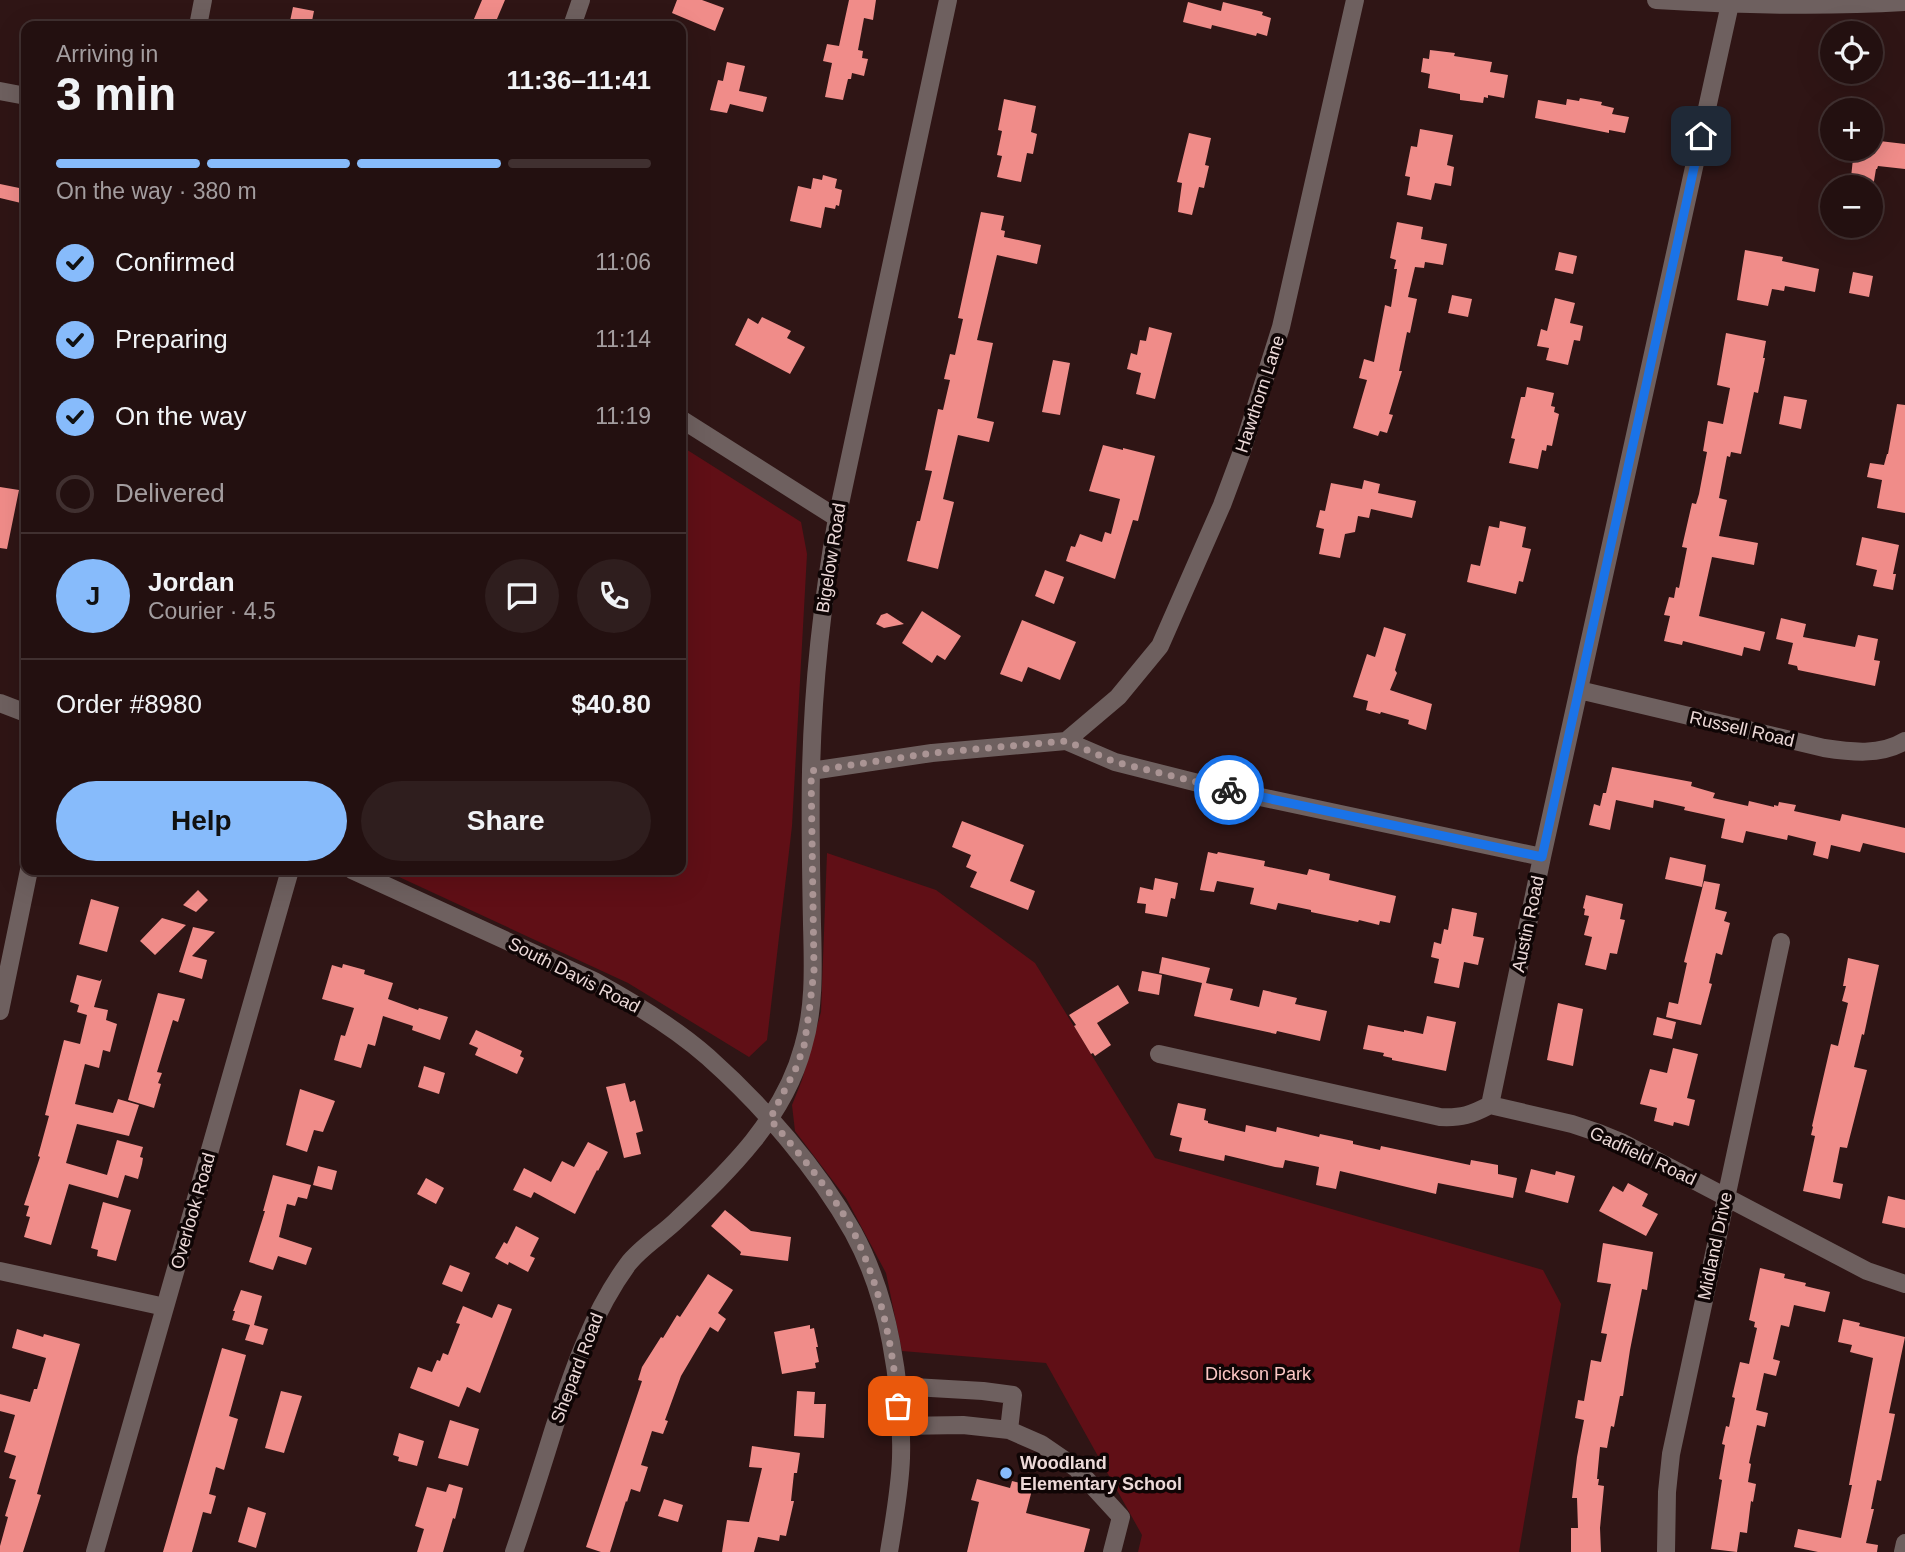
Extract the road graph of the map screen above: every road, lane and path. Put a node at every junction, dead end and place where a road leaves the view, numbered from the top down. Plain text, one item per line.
1 (204, 0) edge
2 (582, 0) edge
3 (948, 0) edge
4 (1355, 0) edge
5 (1656, 0) edge
6 (1905, 2) edge
7 (1730, 4) junction
8 (199, 21) edge
9 (574, 21) edge
10 (0, 91) edge
11 (21, 95) edge
12 (686, 422) edge
13 (837, 518) junction
14 (1579, 690) junction
15 (0, 703) edge
16 (21, 711) edge
17 (1066, 741) junction
18 (1905, 741) edge
19 (811, 771) junction
20 (1542, 857) junction
21 (28, 875) edge
22 (289, 875) edge
23 (363, 875) edge
24 (1781, 942) dead end
25 (0, 1011) edge
26 (1159, 1054) dead end
27 (1490, 1105) junction
28 (770, 1119) junction
29 (1726, 1195) junction
30 (0, 1271) edge
31 (1905, 1284) edge
32 (165, 1307) junction
33 (897, 1386) junction
34 (900, 1426) junction
35 (1009, 1430) junction
36 (1905, 1543) edge
37 (95, 1552) edge
38 (514, 1552) edge
39 (889, 1552) edge
40 (1112, 1552) edge
41 (1665, 1552) edge
42 (1903, 1552) edge

1 - 8 street
2 - 9 street
3 - 13 street, Bigelow Road
4 - 17 street, Hawthorn Lane
5 - 7 street
6 - 7 street
7 - 14 street, Austin Road
10 - 11 street
12 - 13 street
13 - 19 street, Bigelow Road
14 - 18 street, Russell Road
14 - 20 street, Austin Road
15 - 16 street
17 - 19 street
17 - 20 street
19 - 28 street, Bigelow Road
20 - 27 street, Austin Road
21 - 25 street
22 - 32 street, Overlook Road
23 - 28 street, South Davis Road
24 - 29 street, Midland Drive
26 - 27 street
27 - 29 street, Gadfield Road
28 - 33 street, South Davis Road
28 - 38 street, Shepard Road
29 - 31 street, Gadfield Road
29 - 41 street, Midland Drive
30 - 32 street
32 - 37 street, Overlook Road
33 - 34 street, South Davis Road
33 - 35 street
34 - 35 street
34 - 39 street, South Davis Road
35 - 40 street
36 - 42 street

